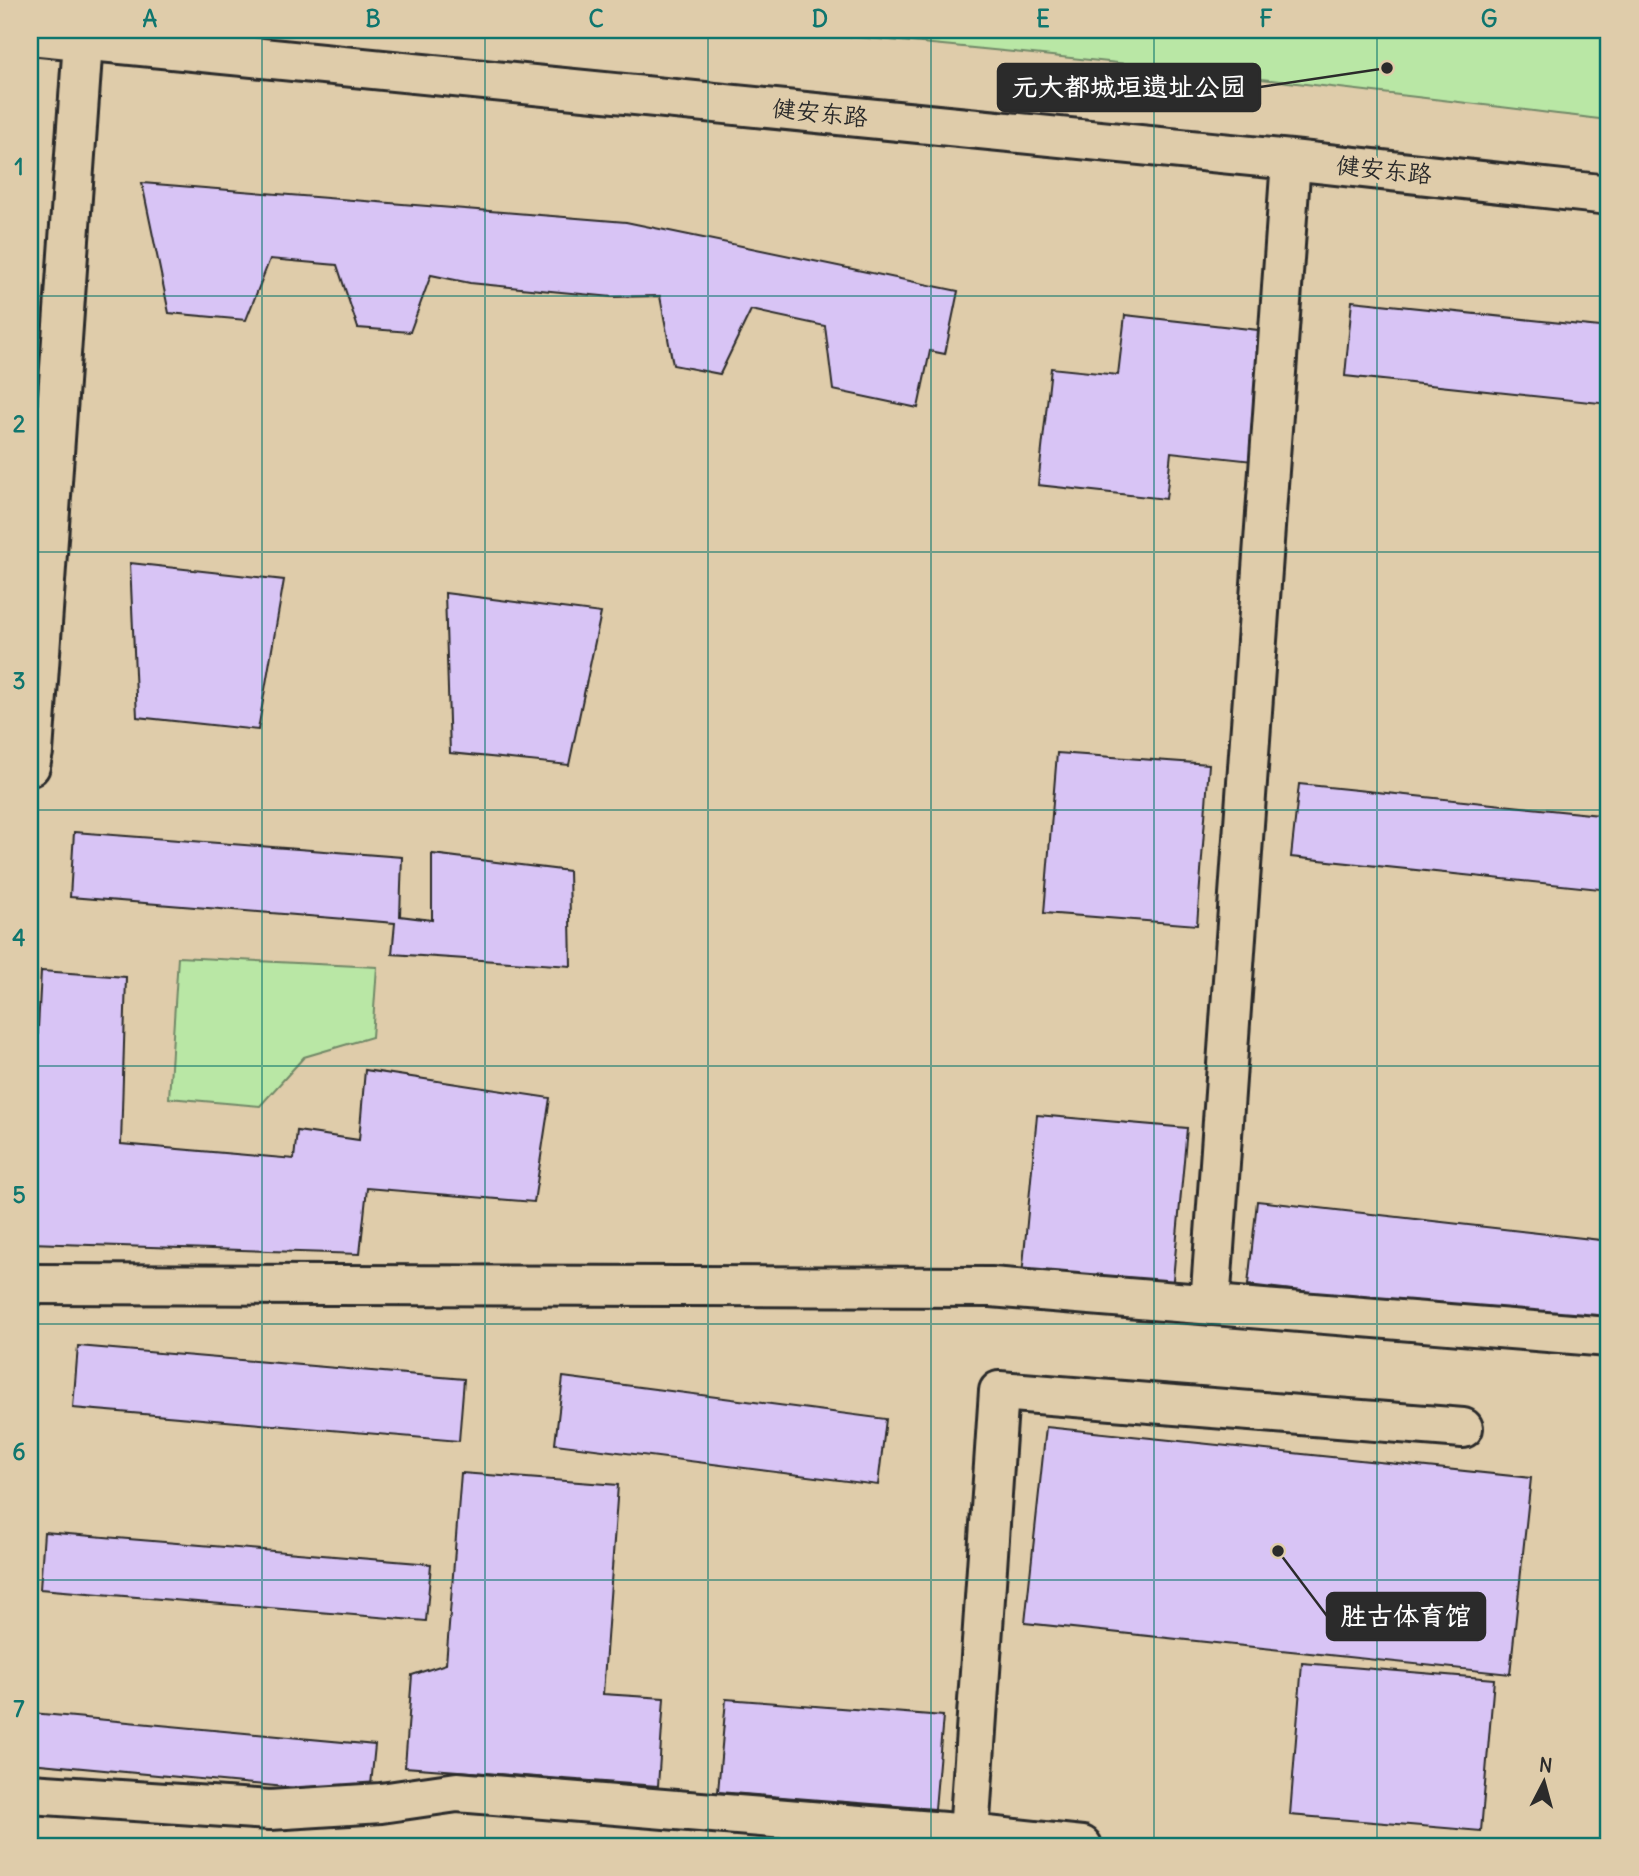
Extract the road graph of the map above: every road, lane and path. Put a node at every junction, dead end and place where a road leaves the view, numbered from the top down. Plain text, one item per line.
1 (30, 35) edge
2 (83, 41) junction
3 (1291, 160) junction
4 (1609, 195) edge
5 (30, 766) edge
6 (30, 1284) edge
7 (1210, 1305) junction
8 (1609, 1337) edge
9 (1463, 1428) dead end
10 (30, 1794) edge
11 (970, 1834) junction
12 (1082, 1846) edge

1 - 2 street, 健安东路
2 - 3 street, 健安东路
2 - 5 street
3 - 4 street, 健安东路
3 - 7 street
6 - 7 street
7 - 8 street
9 - 11 street
10 - 11 street
11 - 12 street

